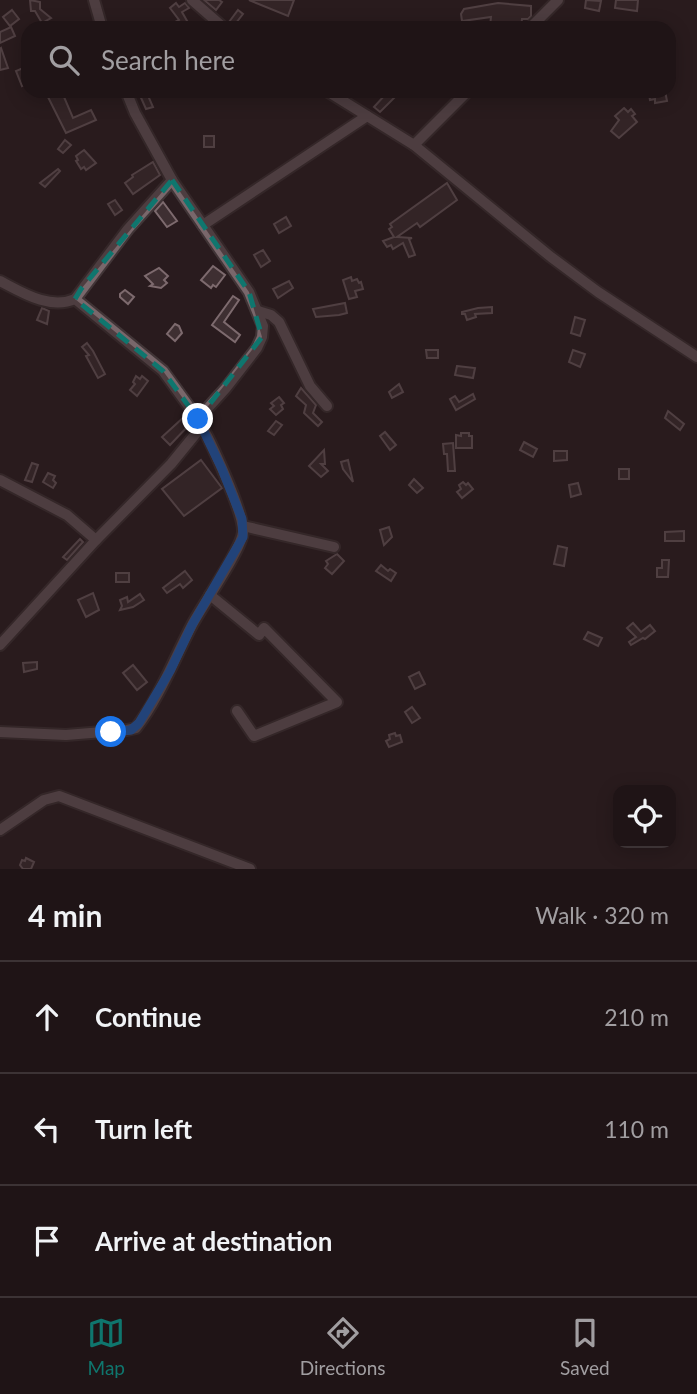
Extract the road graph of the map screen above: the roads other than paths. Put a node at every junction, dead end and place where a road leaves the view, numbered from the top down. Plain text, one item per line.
1 (94, 0) edge
2 (192, 0) edge
3 (558, 0) edge
4 (100, 21) edge
5 (216, 21) edge
6 (537, 21) edge
7 (129, 98) edge
8 (338, 98) edge
9 (461, 98) edge
10 (367, 116) junction
11 (414, 145) junction
12 (172, 180) junction
13 (203, 225) junction
14 (0, 281) edge
15 (75, 299) junction
16 (258, 311) junction
17 (697, 357) edge
18 (327, 406) dead end
19 (200, 423) junction
20 (0, 480) edge
21 (243, 526) junction
22 (96, 540) junction
23 (334, 547) dead end
24 (210, 595) junction
25 (0, 645) edge
26 (237, 711) dead end
27 (0, 732) edge
28 (0, 830) edge
29 (250, 869) edge

1 - 4 street
2 - 5 street
3 - 6 street
7 - 12 street
8 - 10 street
9 - 11 street
10 - 11 street
10 - 13 street
11 - 17 street
12 - 13 street
12 - 15 street
13 - 16 street
14 - 15 street
15 - 19 street
16 - 18 street
16 - 19 street
19 - 21 street
19 - 22 street
20 - 22 street
21 - 23 street
21 - 24 street
22 - 25 street
24 - 26 street
24 - 27 street
28 - 29 street

